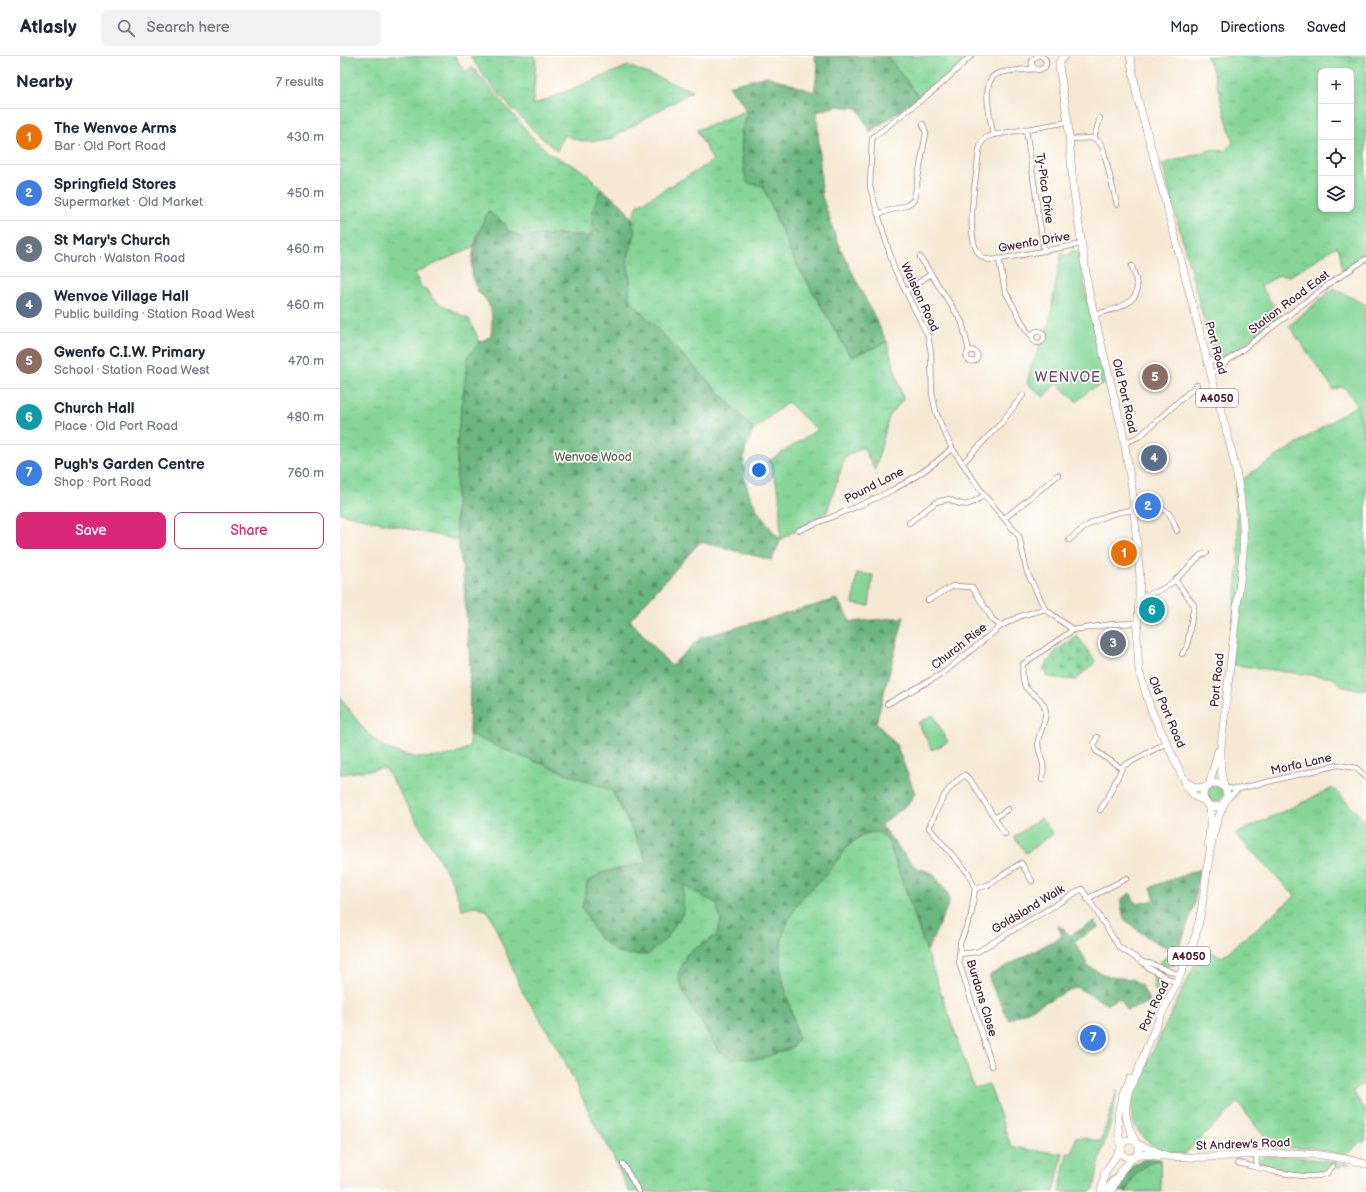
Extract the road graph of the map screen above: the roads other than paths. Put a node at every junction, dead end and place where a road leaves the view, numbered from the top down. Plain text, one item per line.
1 (971, 56) edge
2 (1037, 56) edge
3 (1041, 56) edge
4 (1130, 56) edge
5 (1062, 57) edge
6 (1035, 69) junction
7 (1100, 118) dead end
8 (1068, 122) junction
9 (923, 124) dead end
10 (1026, 129) junction
11 (993, 135) junction
12 (1069, 138) junction
13 (1094, 138) junction
14 (1117, 205) dead end
15 (878, 214) junction
16 (1082, 244) junction
17 (1044, 251) junction
18 (920, 257) dead end
19 (999, 259) junction
20 (1366, 259) edge
21 (1132, 266) dead end
22 (931, 274) junction
23 (906, 291) junction
24 (1093, 314) junction
25 (1032, 336) dead end
26 (969, 351) dead end
27 (1207, 359) junction
28 (1226, 362) junction
29 (1211, 375) junction
30 (1197, 385) dead end
31 (1023, 395) dead end
32 (1125, 443) junction
33 (952, 448) junction
34 (963, 463) junction
35 (1058, 475) dead end
36 (984, 495) junction
37 (1133, 513) junction
38 (1005, 518) junction
39 (909, 523) dead end
40 (799, 530) dead end
41 (1177, 531) dead end
42 (1069, 540) dead end
43 (1207, 553) dead end
44 (1174, 580) junction
45 (1140, 595) junction
46 (928, 600) dead end
47 (1045, 609) junction
48 (1137, 623) junction
49 (1001, 626) junction
50 (1073, 630) junction
51 (1182, 654) dead end
52 (887, 704) dead end
53 (1097, 737) dead end
54 (1166, 743) junction
55 (1221, 746) junction
56 (1121, 768) junction
57 (1366, 777) edge
58 (1042, 780) dead end
59 (1188, 783) junction
60 (1208, 786) junction
61 (1224, 787) junction
62 (1238, 790) junction
63 (1226, 801) junction
64 (1206, 803) junction
65 (1008, 809) dead end
66 (1100, 810) dead end
67 (995, 818) junction
68 (1005, 834) dead end
69 (1209, 852) junction
70 (1127, 878) dead end
71 (1032, 881) dead end
72 (975, 889) junction
73 (1087, 899) junction
74 (959, 954) junction
75 (1144, 963) junction
76 (1180, 975) junction
77 (1176, 984) junction
78 (1144, 1053) junction
79 (992, 1066) dead end
80 (1136, 1143) junction
81 (1121, 1148) junction
82 (1256, 1152) junction
83 (1135, 1156) junction
84 (1168, 1156) junction
85 (1238, 1163) dead end
86 (623, 1164) dead end
87 (1366, 1164) edge
88 (1333, 1166) dead end
89 (1256, 1167) junction
90 (1118, 1177) junction
91 (638, 1192) edge
92 (1101, 1192) edge
93 (1111, 1192) edge

1 - 15 street, Walston Road
2 - 6 street
3 - 6 street
4 - 27 main road, Port Road / A4050
5 - 8 main road, Old Port Road
6 - 11 street
7 - 13 street
8 - 10 street
8 - 12 main road, Old Port Road
9 - 15 street
10 - 11 street
10 - 17 street, Ty-Pica Drive
11 - 19 street, Gwenfo Drive
12 - 13 street
12 - 16 main road, Old Port Road
13 - 14 street
15 - 23 street, Walston Road
16 - 17 street, Gwenfo Drive
16 - 24 main road, Old Port Road
17 - 19 street, Gwenfo Drive
18 - 22 street
19 - 25 street
20 - 28 street, Station Road East
21 - 24 street
22 - 23 street
22 - 26 street
23 - 33 street, Walston Road
24 - 32 main road, Old Port Road
27 - 28 street
27 - 29 main road, Port Road / A4050
28 - 29 street, Station Road East
29 - 55 main road, Port Road / A4050
30 - 32 street
31 - 34 street
32 - 37 main road, Old Port Road
33 - 34 street, Walston Road
33 - 40 street, Pound Lane
34 - 36 street, Walston Road
35 - 38 street
36 - 38 street, Walston Road
36 - 39 street
37 - 41 street
37 - 42 street
37 - 45 main road, Old Port Road
38 - 47 street, Walston Road
43 - 44 street
44 - 45 street
44 - 51 street
45 - 48 main road, Old Port Road
46 - 49 street
47 - 49 street, Church Rise
47 - 50 street, Walston Road
48 - 50 street
48 - 54 main road, Old Port Road
49 - 52 street, Church Rise
50 - 58 street
53 - 56 street
54 - 56 street
54 - 59 main road, Old Port Road
55 - 60 main road, Port Road / A4050
55 - 61 main road, Port Road / A4050
56 - 66 street
57 - 62 street, Morfa Lane
59 - 60 main road
59 - 64 main road, Old Port Road
60 - 61 main road
60 - 64 main road, Port Road / A4050
61 - 62 street, Morfa Lane
61 - 63 main road, Port Road / A4050
62 - 63 street, Morfa Lane
63 - 64 main road
63 - 69 main road, Port Road / A4050
64 - 69 main road, Port Road / A4050
65 - 67 street
67 - 68 street
67 - 72 street
69 - 76 main road, Port Road / A4050
70 - 73 street
71 - 72 street
72 - 74 street, Burdons Close
73 - 74 street, Goldsland Walk
73 - 75 street
74 - 79 street, Burdons Close
75 - 76 street
75 - 77 street
76 - 77 main road, Port Road / A4050
77 - 78 main road, Port Road / A4050
78 - 80 main road, Port Road / A4050
78 - 81 main road, Port Road / A4050
80 - 81 main road
80 - 83 main road
80 - 84 main road, St Andrew's Road
81 - 83 main road
81 - 92 main road
82 - 84 main road, St Andrew's Road
82 - 87 main road, St Andrew's Road
82 - 89 street
83 - 84 main road, St Andrew's Road
83 - 90 main road
85 - 89 street
86 - 91 street
88 - 89 street
90 - 92 street
90 - 93 main road

